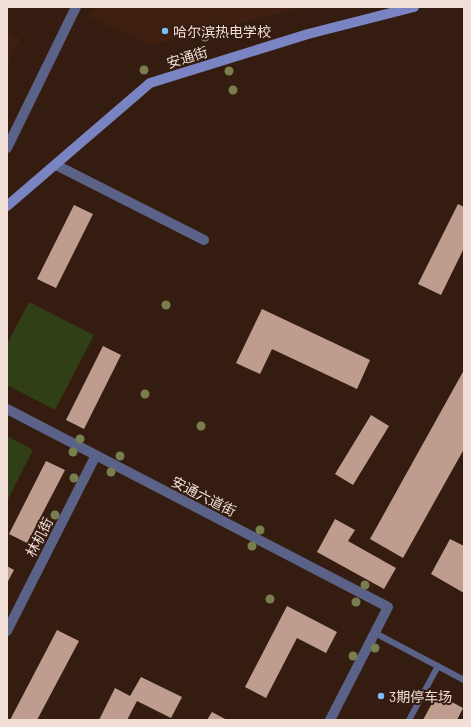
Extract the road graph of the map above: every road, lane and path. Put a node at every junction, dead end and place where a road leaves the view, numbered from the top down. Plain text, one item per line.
1 (76, 7) edge
2 (414, 7) edge
3 (7, 148) edge
4 (56, 165) junction
5 (7, 206) edge
6 (204, 240) dead end
7 (7, 409) edge
8 (96, 455) junction
9 (7, 631) edge
10 (375, 633) junction
11 (438, 666) junction
12 (464, 680) edge
13 (330, 720) edge
14 (409, 720) edge

1 - 3 street
2 - 4 main road, 安通街
4 - 5 main road, 安通街
4 - 6 street
7 - 8 street, 安通六道街
8 - 9 street, 林机街
8 - 10 street, 安通六道街
10 - 11 lane
10 - 13 street
11 - 12 lane
11 - 14 lane

